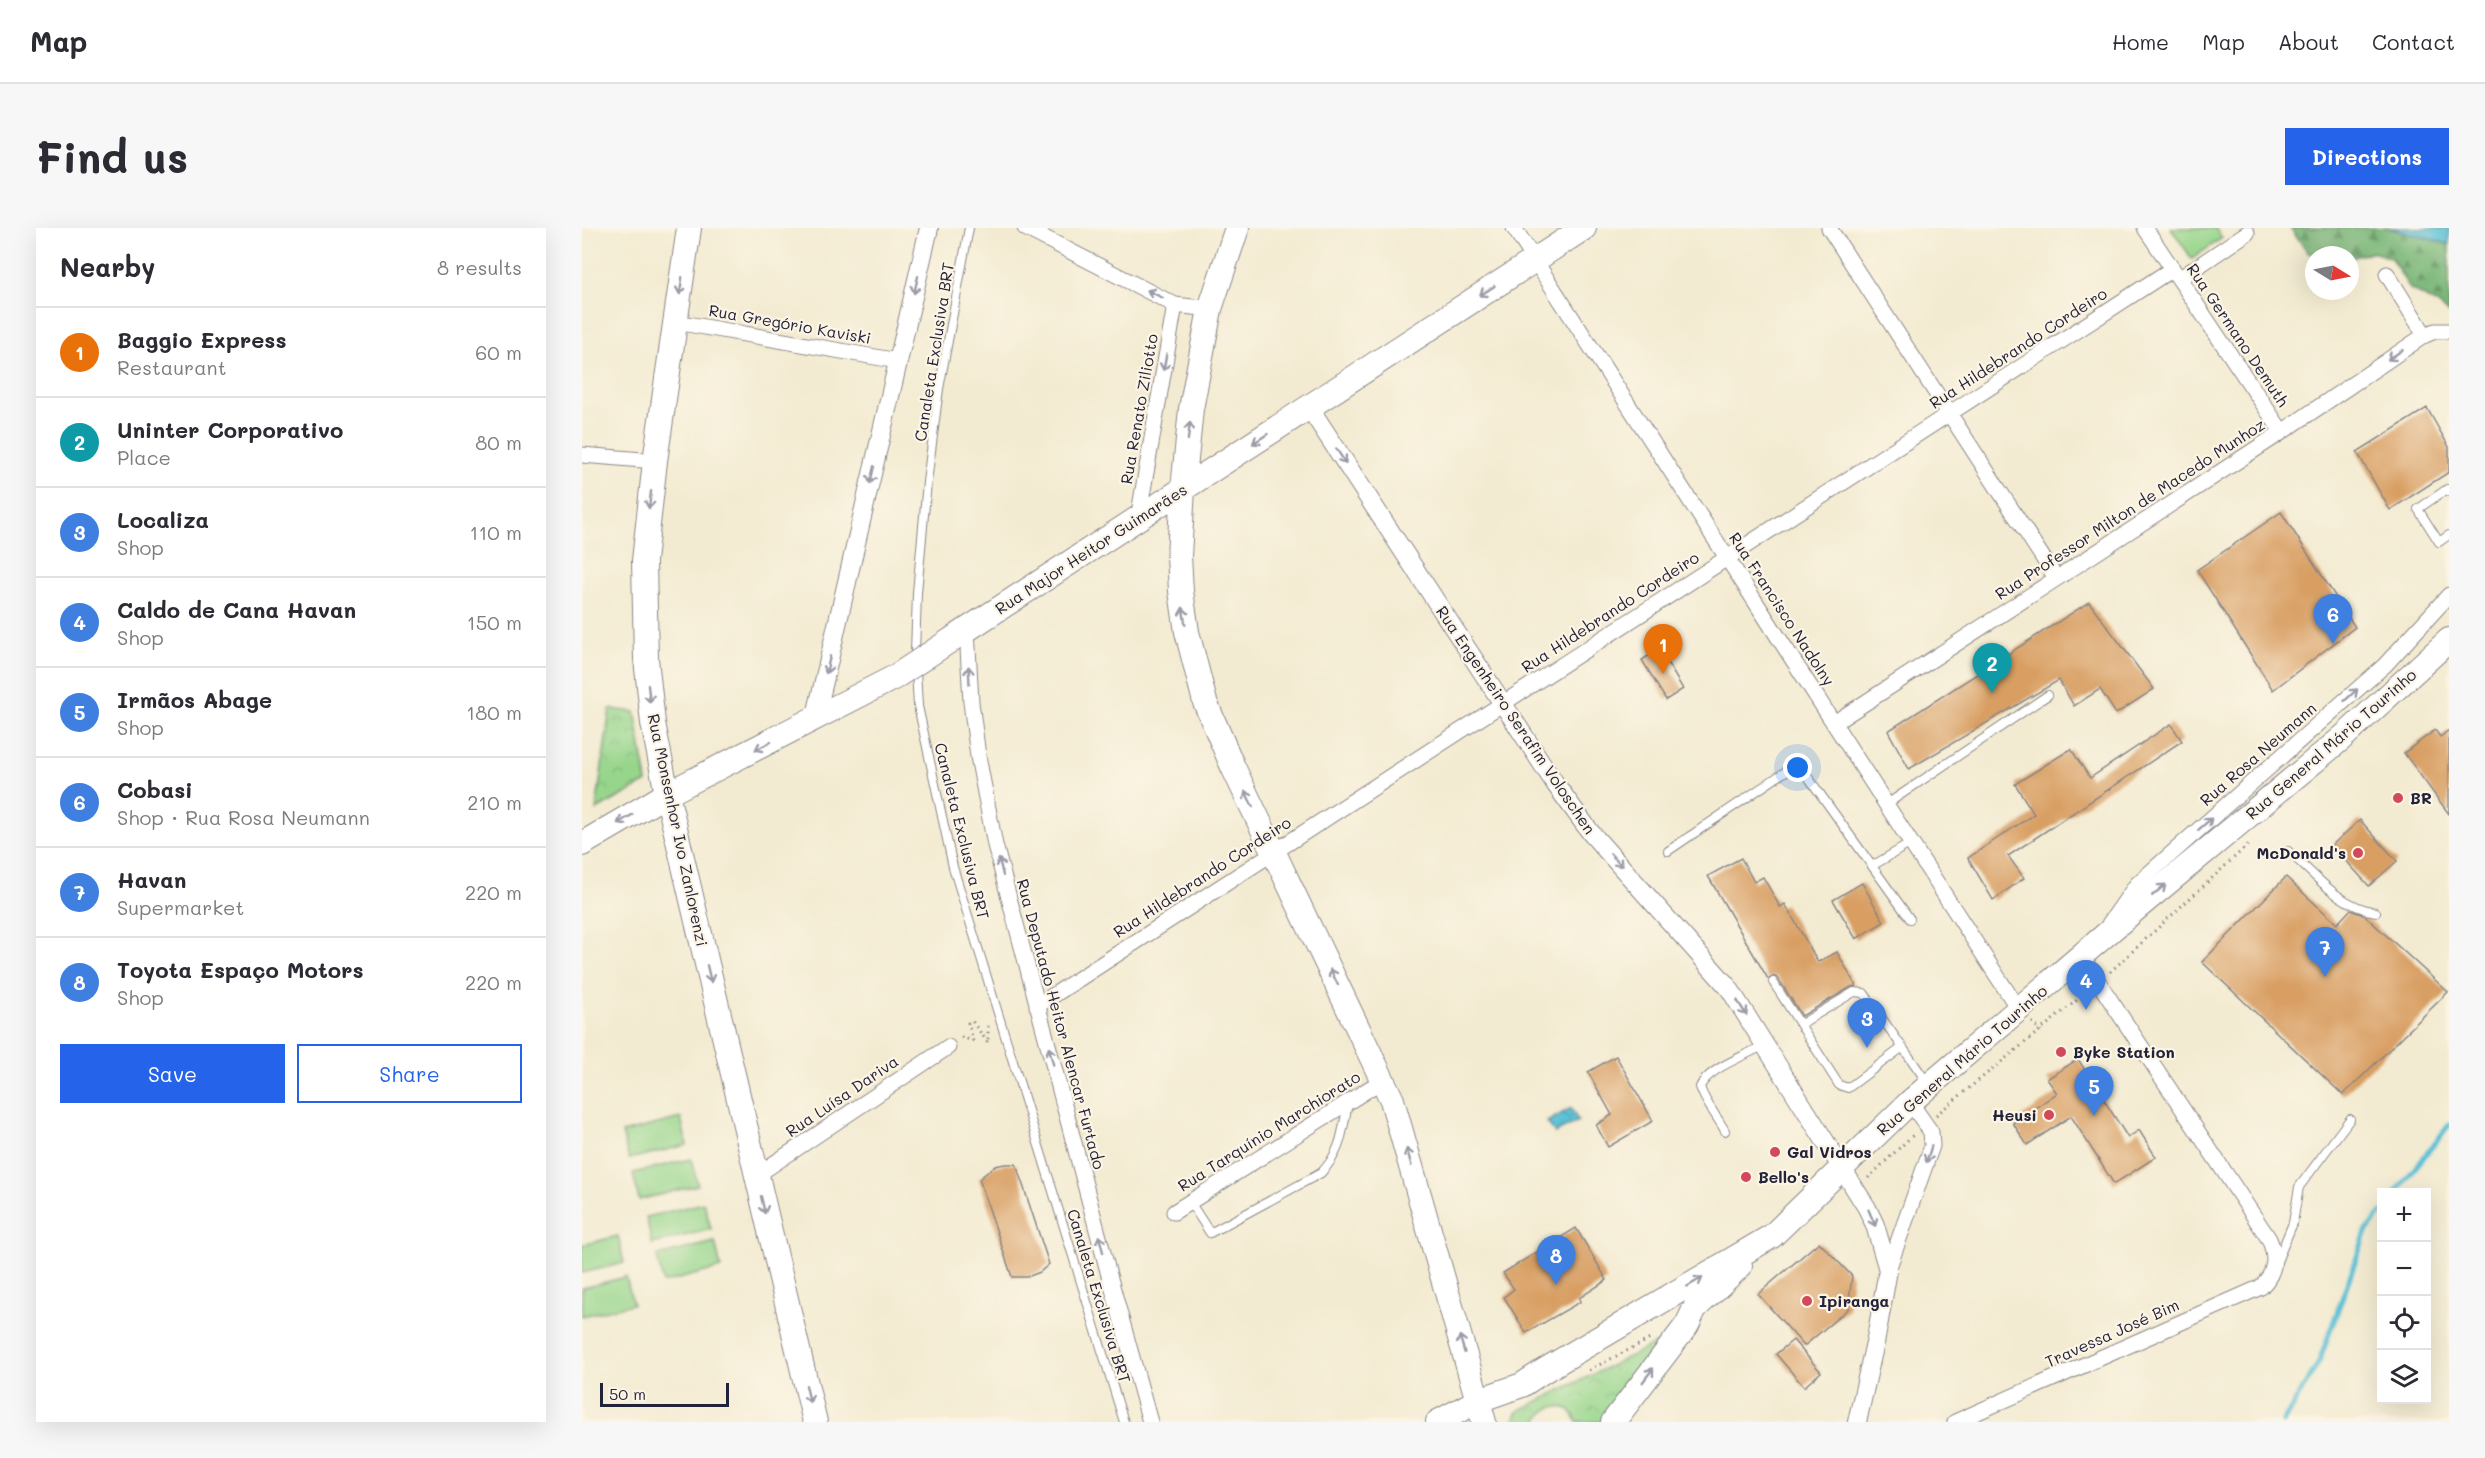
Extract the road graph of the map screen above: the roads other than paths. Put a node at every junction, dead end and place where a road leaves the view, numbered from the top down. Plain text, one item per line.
1 (689, 228) edge
2 (929, 228) edge
3 (969, 228) edge
4 (1025, 228) edge
5 (1237, 228) edge
6 (1514, 228) edge
7 (1584, 228) edge
8 (1829, 228) edge
9 (2145, 228) edge
10 (2247, 233) dead end
11 (1536, 260) junction
12 (2175, 274) junction
13 (2387, 274) dead end
14 (1175, 305) junction
15 (1210, 309) junction
16 (676, 322) junction
17 (2448, 331) edge
18 (2425, 335) junction
19 (898, 361) junction
20 (1309, 407) junction
21 (1949, 414) junction
22 (2282, 432) junction
23 (582, 455) edge
24 (655, 461) junction
25 (1183, 489) junction
26 (2449, 492) edge
27 (1138, 519) junction
28 (2449, 536) edge
29 (1728, 557) junction
30 (2056, 578) junction
31 (2449, 595) edge
32 (961, 634) junction
33 (2449, 640) edge
34 (2048, 695) dead end
35 (1502, 704) junction
36 (815, 720) junction
37 (1834, 723) junction
38 (667, 794) junction
39 (1887, 804) junction
40 (1911, 843) junction
41 (582, 844) edge
42 (1668, 851) dead end
43 (2288, 851) dead end
44 (1274, 852) junction
45 (1872, 867) junction
46 (2376, 912) dead end
47 (1910, 920) dead end
48 (2088, 950) junction
49 (1773, 982) dead end
50 (1037, 1006) junction
51 (2019, 1010) junction
52 (1801, 1024) junction
53 (1766, 1045) junction
54 (948, 1047) dead end
55 (1903, 1047) junction
56 (1383, 1080) junction
57 (1929, 1086) junction
58 (1348, 1102) junction
59 (1910, 1102) junction
60 (2350, 1119) dead end
61 (1725, 1131) dead end
62 (1843, 1167) junction
63 (757, 1175) junction
64 (1190, 1202) junction
65 (1174, 1212) dead end
66 (1772, 1236) junction
67 (2274, 1266) junction
68 (1888, 1270) junction
69 (1695, 1308) junction
70 (1522, 1386) junction
71 (1481, 1411) edge
72 (1617, 1419) edge
73 (814, 1422) edge
74 (1124, 1422) edge
75 (1150, 1422) edge
76 (1438, 1422) edge
77 (1857, 1422) edge
78 (1955, 1422) edge

1 -> 16 main road, Rua Monsenhor Ivo Zanlorenzi
2 -> 19 street
3 - 74 lane, Canaleta Exclusiva BRT
14 -> 4 street
5 - 15 main road
6 - 11 street, Rua Francisco Nadolny
7 - 11 main road, Rua Major Heitor Guimarães
8 - 21 street
9 - 12 street, Rua Germano Demuth
10 - 12 street, Rua Hildebrando Cordeiro
11 -> 20 main road, Rua Major Heitor Guimarães
11 - 29 street, Rua Francisco Nadolny
12 - 21 street, Rua Hildebrando Cordeiro
12 - 22 street, Rua Germano Demuth
13 - 18 street
14 - 15 street
14 -> 27 street, Rua Renato Ziliotto
25 -> 15 main road
16 - 19 street, Rua Gregório Kaviski
16 - 24 main road, Rua Monsenhor Ivo Zanlorenzi
17 - 18 street, Rua Professor Milton de Macedo Munhoz
18 -> 22 street, Rua Professor Milton de Macedo Munhoz
19 -> 36 street
20 -> 25 main road, Rua Major Heitor Guimarães
20 -> 35 street, Rua Engenheiro Serafim Voloschen
21 - 29 street, Rua Hildebrando Cordeiro
21 - 30 street
22 - 30 street, Rua Professor Milton de Macedo Munhoz
23 - 24 street
24 -> 38 main road, Rua Monsenhor Ivo Zanlorenzi
25 - 27 main road, Rua Major Heitor Guimarães
44 -> 25 main road
26 - 28 lane
27 - 32 main road, Rua Major Heitor Guimarães
29 - 35 street, Rua Hildebrando Cordeiro
29 - 37 street, Rua Francisco Nadolny
30 - 37 street, Rua Professor Milton de Macedo Munhoz
48 -> 31 street, Rua Rosa Neumann
32 - 36 main road, Rua Major Heitor Guimarães, bridge
50 -> 32 street, Rua Deputado Heitor Alencar Furtado
48 -> 33 main road, Rua General Mário Tourinho
34 - 39 lane
35 - 44 street, Rua Hildebrando Cordeiro
35 -> 53 street, Rua Engenheiro Serafim Voloschen
36 -> 38 main road, Rua Major Heitor Guimarães
37 - 39 street, Rua Francisco Nadolny
38 -> 41 main road, Rua Major Heitor Guimarães
38 -> 63 main road, Rua Monsenhor Ivo Zanlorenzi
39 - 40 street, Rua Francisco Nadolny
40 - 45 lane
40 - 51 street, Rua Francisco Nadolny
42 - 45 lane
43 - 46 lane
44 - 50 street, Rua Hildebrando Cordeiro
56 -> 44 main road
45 - 47 lane
48 - 51 main road, Rua General Mário Tourinho
48 - 67 street
49 - 52 lane
75 -> 50 street, Rua Deputado Heitor Alencar Furtado
51 - 57 main road, Rua General Mário Tourinho
52 - 55 lane
52 - 55 lane
53 - 61 lane
53 - 62 street, Rua Engenheiro Serafim Voloschen
54 - 63 street, Rua Luísa Dariva
55 - 57 lane
56 - 58 street, Rua Tarquínio Marchiorato
71 -> 56 main road
57 - 59 main road, Rua General Mário Tourinho
58 - 64 street, Rua Tarquínio Marchiorato
58 - 64 lane
59 - 62 main road, Rua General Mário Tourinho
59 -> 68 street
60 - 67 lane
62 - 66 main road, Rua General Mário Tourinho
62 -> 68 street, Rua Engenheiro Serafim Voloschen
63 -> 73 main road, Rua Monsenhor Ivo Zanlorenzi
64 - 65 street, Rua Tarquínio Marchiorato
66 - 69 main road
70 -> 66 main road, Rua General Mário Tourinho
67 - 78 street, Travessa José Bim
68 - 77 street
69 - 70 main road
72 -> 69 main road
70 - 71 main road, Rua General Mário Tourinho
71 - 76 main road, Rua General Mário Tourinho

